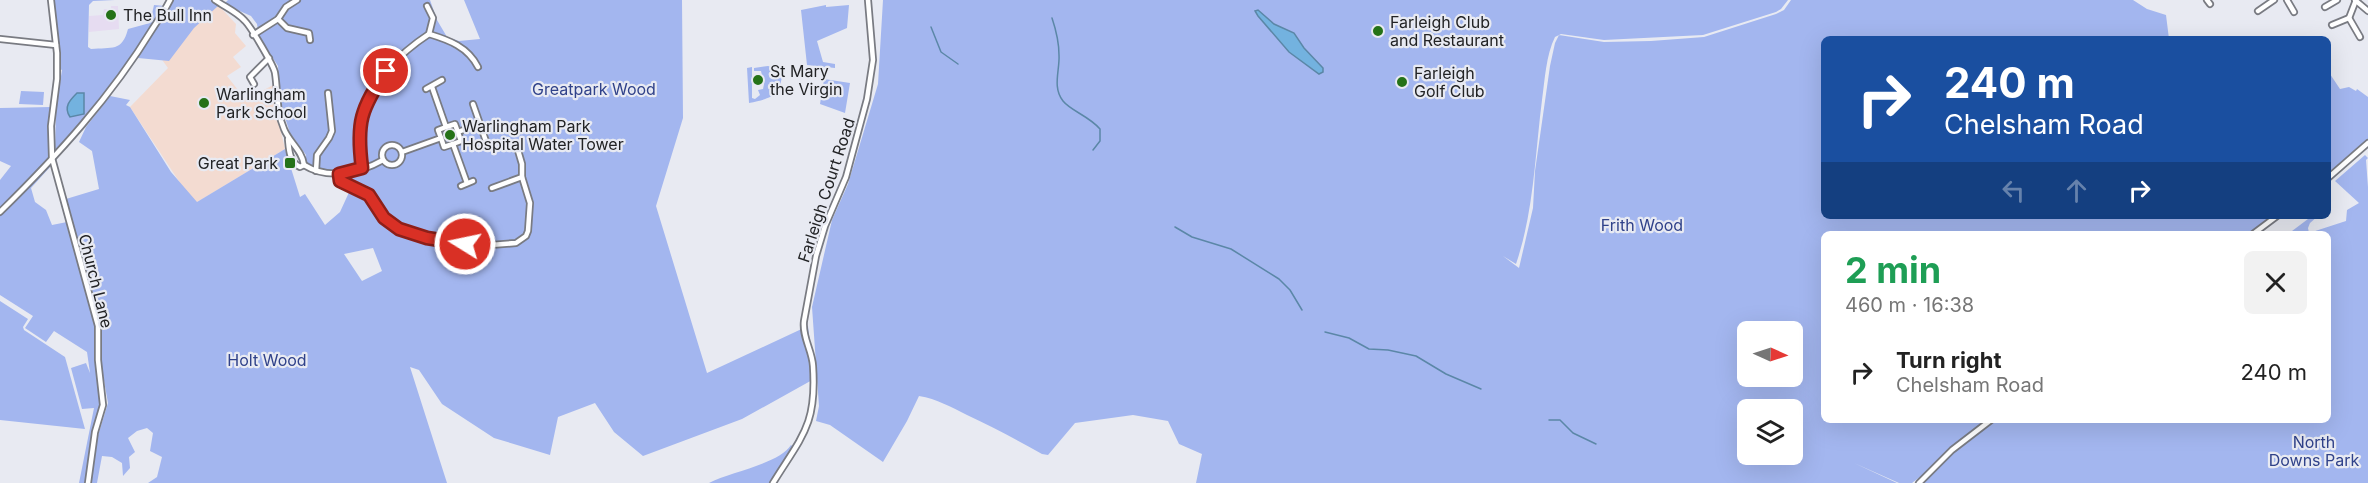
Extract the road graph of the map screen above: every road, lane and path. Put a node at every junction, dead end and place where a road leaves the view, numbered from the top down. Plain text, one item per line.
1 (51, 0) edge
2 (170, 0) edge
3 (215, 0) edge
4 (297, 0) edge
5 (868, 0) edge
6 (2274, 0) edge
7 (2287, 0) edge
8 (2337, 0) edge
9 (2356, 0) edge
10 (427, 6) dead end
11 (2325, 7) dead end
12 (2258, 11) dead end
13 (2368, 11) edge
14 (2294, 12) dead end
15 (2349, 18) junction
16 (278, 20) junction
17 (2332, 25) dead end
18 (315, 29) dead end
19 (309, 33) junction
20 (429, 34) junction
21 (254, 35) junction
22 (2360, 37) dead end
23 (0, 39) edge
24 (310, 40) dead end
25 (56, 45) junction
26 (269, 58) junction
27 (478, 67) dead end
28 (442, 80) dead end
29 (254, 84) dead end
30 (432, 87) junction
31 (426, 89) dead end
32 (328, 93) dead end
33 (473, 104) dead end
34 (479, 124) junction
35 (446, 127) junction
36 (458, 132) junction
37 (288, 136) junction
38 (441, 138) junction
39 (2368, 143) edge
40 (453, 144) junction
41 (488, 147) dead end
42 (518, 147) dead end
43 (402, 152) junction
44 (52, 158) junction
45 (383, 160) junction
46 (304, 165) junction
47 (362, 168) junction
48 (316, 171) junction
49 (339, 174) junction
50 (2331, 175) edge
51 (522, 177) junction
52 (461, 186) dead end
53 (492, 188) dead end
54 (0, 212) edge
55 (2273, 219) edge
56 (2257, 231) edge
57 (1987, 423) edge
58 (88, 483) edge
59 (773, 483) edge
60 (1919, 483) edge

1 - 25 street, Church Lane
2 - 44 street
3 - 21 street
4 - 16 street
5 - 59 street, Farleigh Court Road
6 - 12 street
7 - 14 street
8 - 11 street
9 - 13 street
9 - 15 street
10 - 20 street
15 - 17 street
15 - 22 street
16 - 19 street
16 - 21 street
18 - 19 street
19 - 24 street
20 - 27 street
20 - 47 street
21 - 26 street
23 - 25 street
25 - 44 street, Church Lane
26 - 29 street
26 - 37 street
28 - 30 street
30 - 31 street
30 - 35 street
32 - 48 street
33 - 34 street
34 - 36 street
34 - 41 street
35 - 36 street
35 - 38 street
36 - 40 street
37 - 46 street
37 - 46 street
38 - 40 street
38 - 43 street
39 - 50 street
40 - 52 street
42 - 51 street
43 - 45 street
43 - 45 street
44 - 54 street
44 - 58 street, Church Lane
45 - 47 street
46 - 48 street
47 - 49 street
48 - 49 street
49 - 51 street
51 - 53 street
55 - 56 street
57 - 60 street

